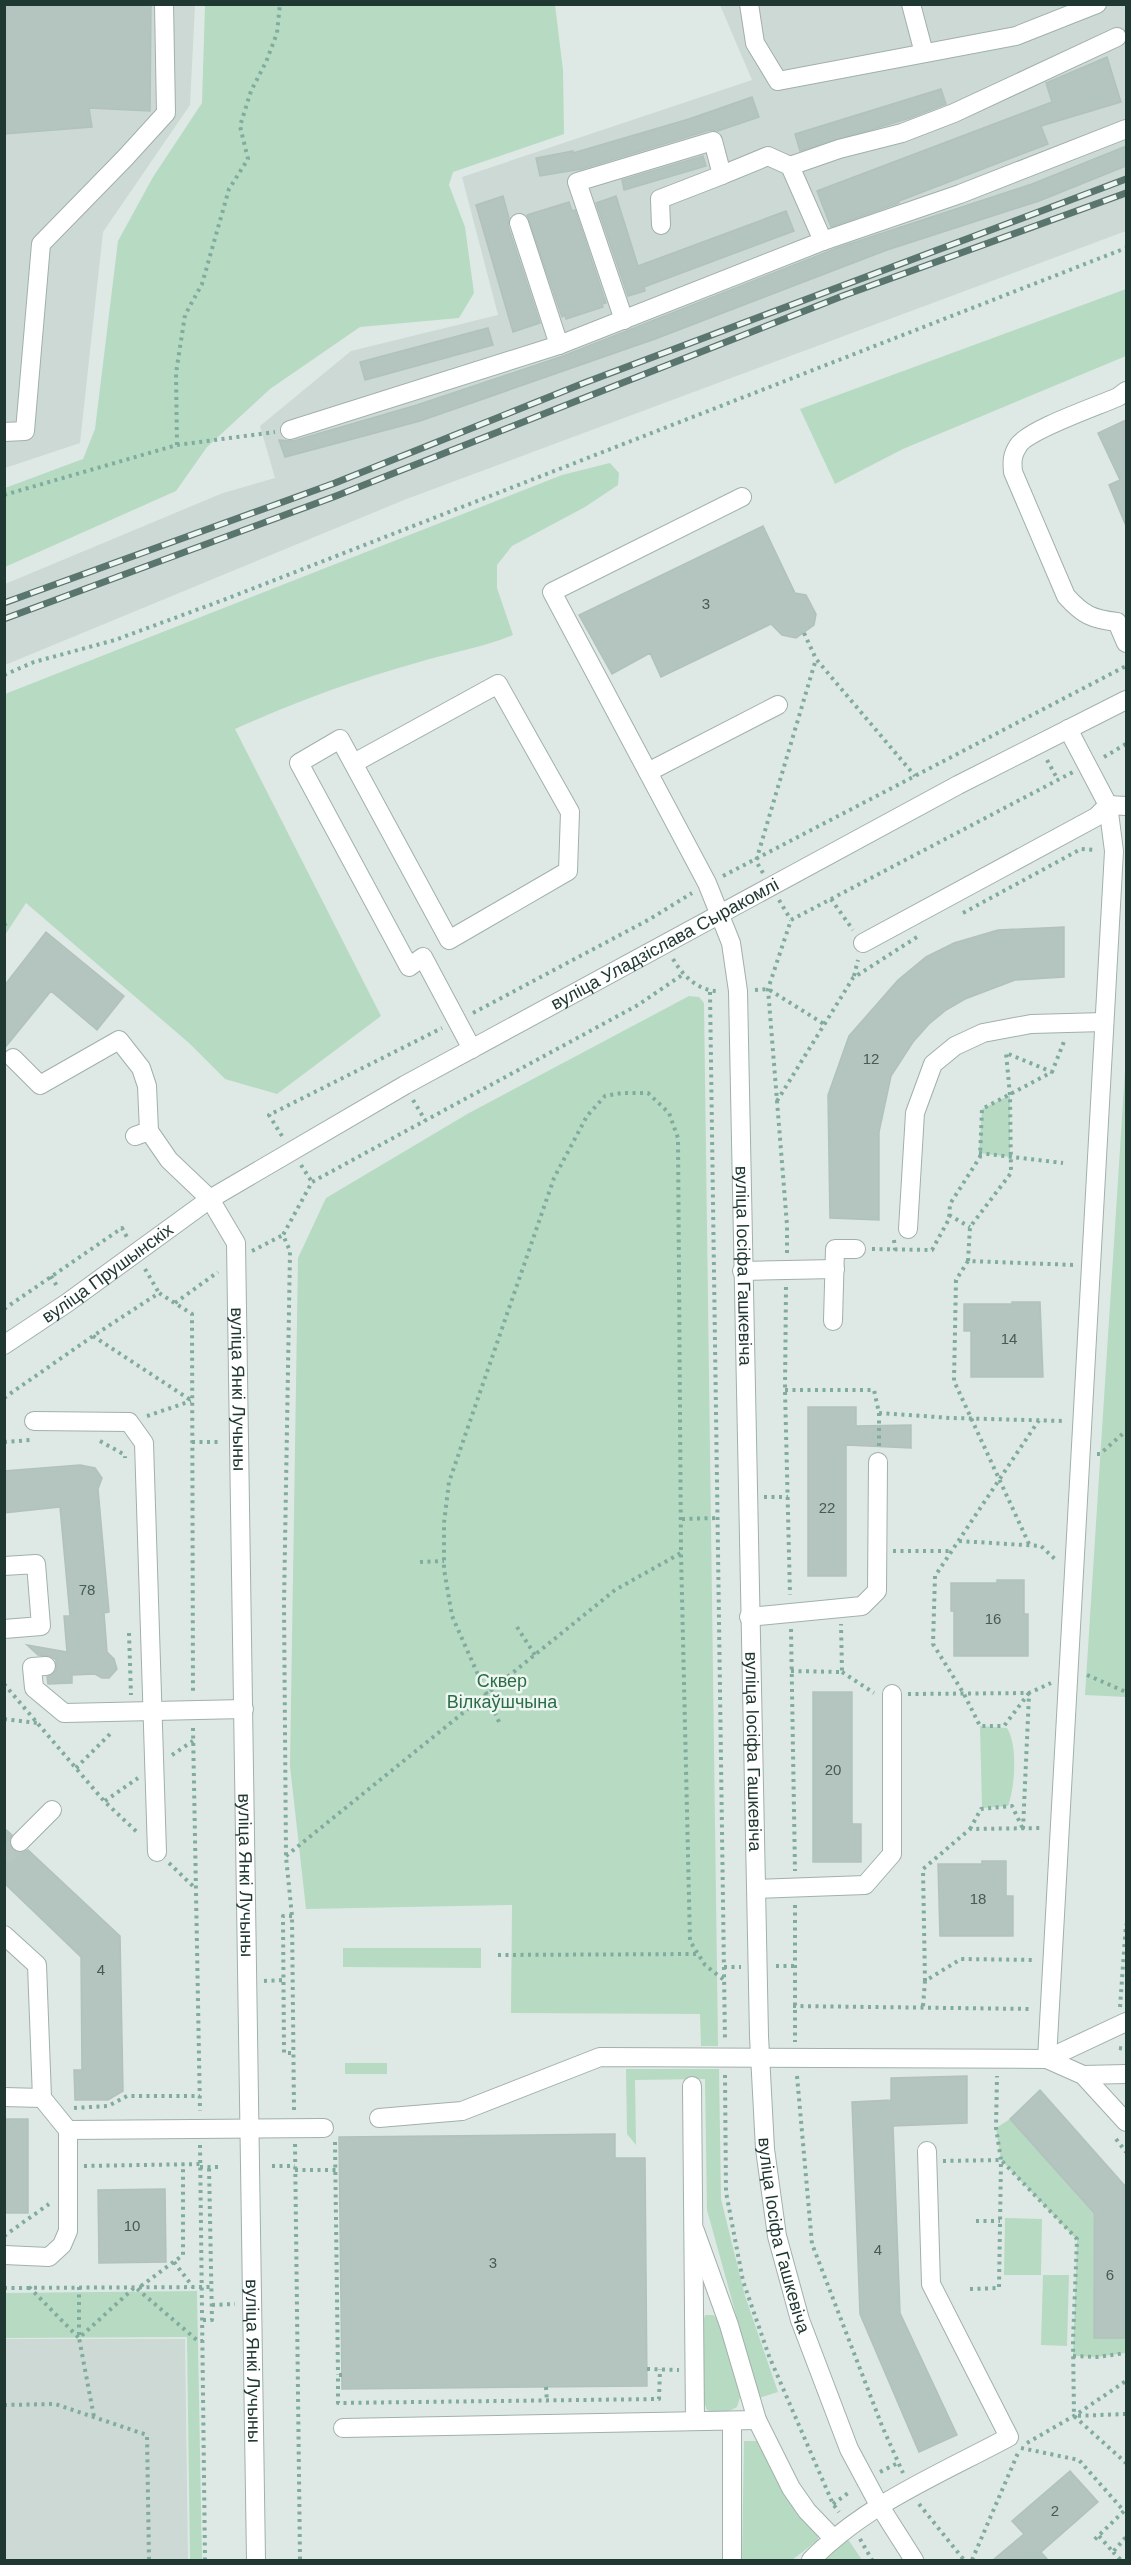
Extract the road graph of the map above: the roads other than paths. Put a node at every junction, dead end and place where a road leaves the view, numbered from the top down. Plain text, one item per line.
1 (164, 4) edge
2 (749, 4) edge
3 (911, 4) edge
4 (1097, 4) edge
5 (1117, 37) dead end
6 (924, 53) junction
7 (1126, 129) edge
8 (790, 166) junction
9 (722, 175) junction
10 (519, 224) dead end
11 (661, 225) dead end
12 (823, 241) junction
13 (624, 320) junction
14 (559, 345) junction
15 (1126, 391) edge
16 (290, 430) road end
17 (4, 432) edge
18 (742, 497) dead end
19 (1126, 643) edge
20 (1126, 700) edge
21 (778, 705) dead end
22 (1068, 729) junction
23 (354, 763) junction
24 (648, 772) junction
25 (1117, 805) edge
26 (720, 914) junction
27 (449, 940) junction
28 (863, 943) road end
29 (423, 957) junction
30 (1104, 1022) junction
31 (472, 1049) junction
32 (13, 1058) dead end
33 (210, 1199) junction
34 (908, 1229) dead end
35 (856, 1249) dead end
36 (836, 1269) junction
37 (742, 1271) junction
38 (833, 1321) dead end
39 (4, 1345) edge
40 (34, 1421) dead end
41 (878, 1462) road end
42 (4, 1566) edge
43 (749, 1617) junction
44 (4, 1629) edge
45 (46, 1666) dead end
46 (892, 1694) road end
47 (244, 1709) junction
48 (153, 1712) junction
49 (51, 1810) dead end
50 (20, 1842) tunnel mouth
51 (157, 1852) road end
52 (757, 1889) junction
53 (4, 1935) edge
54 (1122, 2024) edge
55 (759, 2058) junction
56 (1047, 2059) junction
57 (1122, 2074) edge
58 (1083, 2075) junction
59 (692, 2086) dead end
60 (4, 2097) edge
61 (42, 2098) junction
62 (380, 2118) dead end
63 (1126, 2121) edge
64 (249, 2128) junction
65 (68, 2130) junction
66 (330, 2130) road end
67 (927, 2156) road end
68 (695, 2231) junction
69 (4, 2255) edge
70 (757, 2420) junction
71 (695, 2421) junction
72 (732, 2421) junction
73 (343, 2428) dead end
74 (879, 2505) junction
75 (833, 2538) junction
76 (256, 2560) edge
77 (732, 2560) edge
78 (811, 2560) edge
79 (914, 2560) edge

1 - 17 street
2 - 6 street
3 - 6 street
4 - 6 street
5 - 8 street
7 - 12 street
8 - 9 street
8 - 12 street
9 - 11 street
9 - 13 street
10 - 14 street
12 - 13 street
13 - 14 street
14 - 16 street
15 - 19 street
18 - 24 street, вуліца Іосіфа Гашкевіча
20 - 22 street, вуліца Уладзіслава Сыракомлі
21 - 24 street
22 - 25 street
22 - 26 street, вуліца Уладзіслава Сыракомлі
23 - 27 street
23 - 27 street
23 - 29 street
24 - 26 street, вуліца Іосіфа Гашкевіча
25 - 28 street
25 - 30 street
26 - 31 street, вуліца Уладзіслава Сыракомлі
26 - 37 street, вуліца Іосіфа Гашкевіча
27 - 29 street
29 - 31 street
30 - 34 street
30 - 56 street
31 - 33 street, вуліца Уладзіслава Сыракомлі
32 - 33 street, вуліца Янкі Лучыны
33 - 39 street, вуліца Прушынскіх
33 - 47 street, вуліца Янкі Лучыны
35 - 36 street
36 - 37 street
36 - 38 street
37 - 43 street, вуліца Іосіфа Гашкевіча
40 - 48 street
41 - 43 street
42 - 44 street
43 - 52 street, вуліца Іосіфа Гашкевіча
45 - 48 street
46 - 52 street
47 - 48 street
47 - 64 street, вуліца Янкі Лучыны
48 - 51 street
49 - 50 street
52 - 55 street, вуліца Іосіфа Гашкевіча
53 - 61 street
54 - 56 street
55 - 56 street
55 - 62 street
55 - 74 street, вуліца Іосіфа Гашкевіча
56 - 58 street
57 - 58 street
58 - 63 street
59 - 68 street
60 - 61 street
61 - 65 street
64 - 65 street
64 - 66 street
64 - 76 street, вуліца Янкі Лучыны
65 - 69 street
67 - 74 street
68 - 70 street
68 - 71 street
70 - 72 street
70 - 75 street
71 - 72 street
71 - 73 street
72 - 77 street
74 - 75 street
74 - 79 street, вуліца Іосіфа Гашкевіча
75 - 78 street

